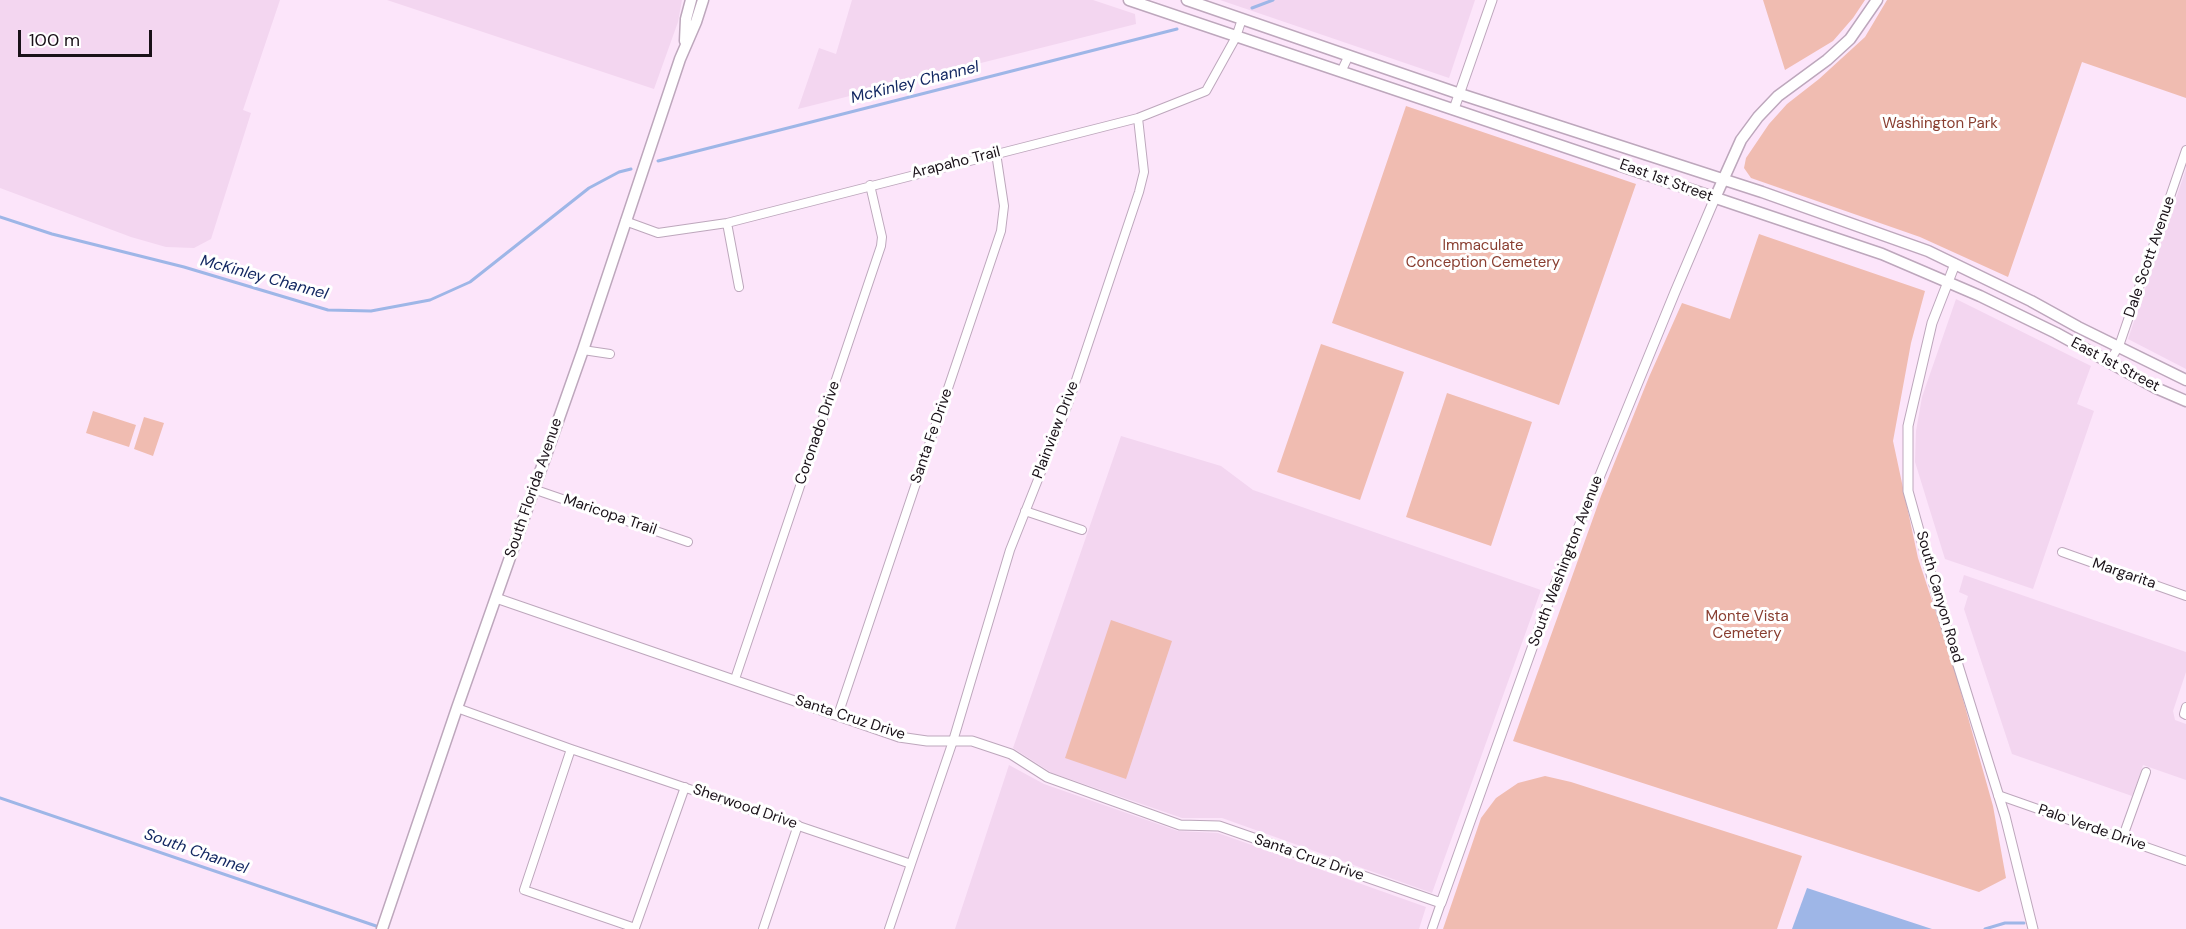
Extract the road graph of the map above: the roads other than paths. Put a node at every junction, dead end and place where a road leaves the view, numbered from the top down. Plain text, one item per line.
1 (691, 0) edge
2 (703, 0) edge
3 (1130, 0) edge
4 (1187, 0) edge
5 (1492, 0) edge
6 (1877, 0) edge
7 (1242, 19) junction
8 (1236, 37) junction
9 (684, 47) junction
10 (1349, 55) junction
11 (1341, 72) junction
12 (1460, 94) junction
13 (1454, 109) junction
14 (1138, 118) junction
15 (2186, 150) edge
16 (996, 153) junction
17 (1722, 180) junction
18 (870, 185) junction
19 (1715, 198) junction
20 (625, 221) junction
21 (727, 223) junction
22 (1955, 264) junction
23 (1947, 280) junction
24 (739, 287) dead end
25 (2120, 346) junction
26 (583, 350) junction
27 (610, 354) dead end
28 (2109, 362) junction
29 (2186, 380) edge
30 (2186, 401) edge
31 (533, 489) junction
32 (1025, 511) junction
33 (1082, 530) dead end
34 (688, 542) dead end
35 (2062, 552) dead end
36 (2186, 596) edge
37 (496, 598) junction
38 (735, 679) junction
39 (457, 708) junction
40 (838, 715) junction
41 (953, 741) junction
42 (571, 749) junction
43 (2146, 772) dead end
44 (685, 787) junction
45 (1998, 795) junction
46 (798, 825) junction
47 (2122, 839) junction
48 (2186, 861) edge
49 (910, 864) junction
50 (1441, 903) junction
51 (382, 929) edge
52 (763, 929) edge
53 (888, 929) edge
54 (1432, 929) edge
55 (2033, 929) edge

1 - 9 main road, South Florida Avenue
2 - 9 main road, South Florida Avenue
3 - 8 main road, East 1st Street
4 - 7 main road, East 1st Street
5 - 12 street
6 - 17 main road
7 - 8 street, Arapaho Trail
7 - 10 main road, East 1st Street
8 - 11 main road, East 1st Street
8 - 14 street, Arapaho Trail
9 - 20 main road, South Florida Avenue
10 - 11 street
10 - 12 main road, East 1st Street
11 - 13 main road, East 1st Street
12 - 13 street
12 - 17 main road, East 1st Street
13 - 19 main road, East 1st Street
14 - 16 street, Arapaho Trail
14 - 32 street, Plainview Drive
15 - 25 street, Dale Scott Avenue
16 - 18 street, Arapaho Trail
16 - 40 street, Santa Fe Drive
17 - 19 main road
17 - 22 main road, East 1st Street
18 - 21 street, Arapaho Trail
18 - 38 street, Coronado Drive
19 - 23 main road, East 1st Street
19 - 50 street, South Washington Avenue
20 - 21 street, Arapaho Trail
20 - 26 main road, South Florida Avenue
21 - 24 street
22 - 23 street, South Canyon Road
22 - 25 main road, East 1st Street
23 - 28 main road, East 1st Street
23 - 45 street, South Canyon Road
25 - 28 street, Dale Scott Avenue
25 - 29 main road, East 1st Street
26 - 27 street
26 - 31 main road, South Florida Avenue
28 - 30 main road, East 1st Street
31 - 34 street, Maricopa Trail
31 - 37 main road, South Florida Avenue
32 - 33 street
32 - 41 street, Plainview Drive
35 - 36 street, Margarita
37 - 38 street, Santa Cruz Drive
37 - 39 main road, South Florida Avenue
38 - 40 street, Santa Cruz Drive
39 - 42 street, Sherwood Drive
39 - 51 main road, South Florida Avenue
40 - 41 street, Santa Cruz Drive
41 - 49 street
41 - 50 street, Santa Cruz Drive
42 - 44 street, Sherwood Drive
42 - 44 street
43 - 47 street
44 - 46 street, Sherwood Drive
45 - 47 street, Palo Verde Drive
45 - 55 street, South Canyon Road
46 - 49 street, Sherwood Drive
46 - 52 street
47 - 48 street, Palo Verde Drive
49 - 53 street
50 - 54 street, South Washington Avenue

